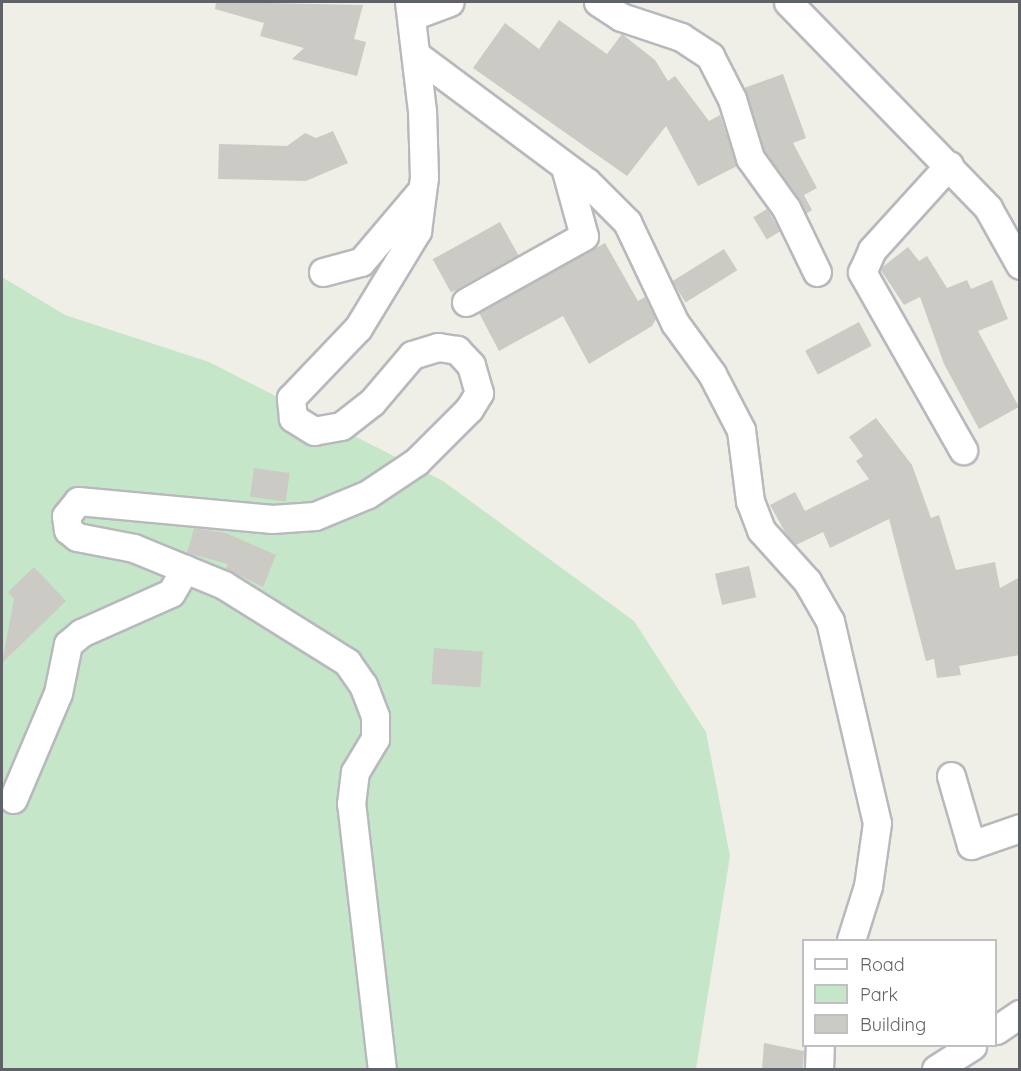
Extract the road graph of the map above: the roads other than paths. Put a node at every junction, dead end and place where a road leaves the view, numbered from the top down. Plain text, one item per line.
1 (450, 2) edge
2 (598, 2) edge
3 (788, 2) edge
4 (410, 9) edge
5 (419, 57) junction
6 (949, 165) junction
7 (566, 167) junction
8 (422, 190) junction
9 (1020, 265) edge
10 (323, 272) dead end
11 (817, 272) dead end
12 (466, 302) dead end
13 (963, 450) dead end
14 (185, 569) junction
15 (951, 776) dead end
16 (13, 799) dead end
17 (1020, 828) edge
18 (851, 939) edge
19 (1020, 1014) edge
20 (997, 1029) edge
21 (820, 1047) edge
22 (970, 1047) edge
23 (936, 1069) edge
24 (382, 1070) edge
25 (819, 1070) edge

1 - 4 street
2 - 11 street
3 - 6 street
4 - 5 street
5 - 7 street
5 - 8 street
6 - 9 street
6 - 13 street
7 - 12 street
7 - 18 street
8 - 10 street
8 - 14 street
14 - 16 street
14 - 24 street
15 - 17 street
19 - 20 street
21 - 25 street
22 - 23 street

